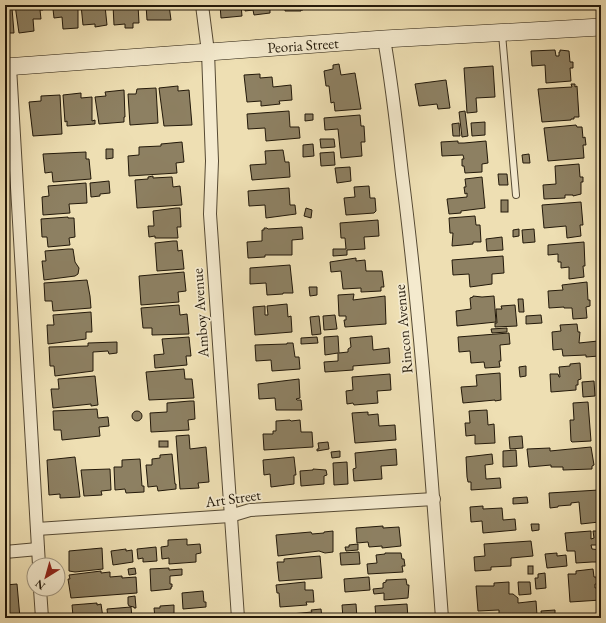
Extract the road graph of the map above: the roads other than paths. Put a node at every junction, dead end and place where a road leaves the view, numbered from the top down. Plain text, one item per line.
1 (202, 5) edge
2 (601, 27) edge
3 (502, 33) junction
4 (384, 39) junction
5 (208, 52) junction
6 (7, 67) edge
7 (516, 196) dead end
8 (434, 499) junction
9 (230, 516) junction
10 (37, 529) junction
11 (38, 549) junction
12 (5, 552) edge
13 (38, 557) edge
14 (41, 597) edge
15 (42, 618) edge
16 (238, 618) edge
17 (442, 618) edge

1 - 5 street, Amboy Avenue
2 - 3 street, Peoria Street
3 - 4 street, Peoria Street
3 - 7 lane
4 - 5 street, Peoria Street
4 - 8 street, Rincon Avenue
5 - 6 street, Peoria Street
5 - 9 street, Amboy Avenue
6 - 10 street
8 - 9 street, Art Street
8 - 17 street, Rincon Avenue
9 - 10 street, Art Street
9 - 16 street, Amboy Avenue
10 - 11 street
11 - 12 street
11 - 13 street
14 - 15 street

